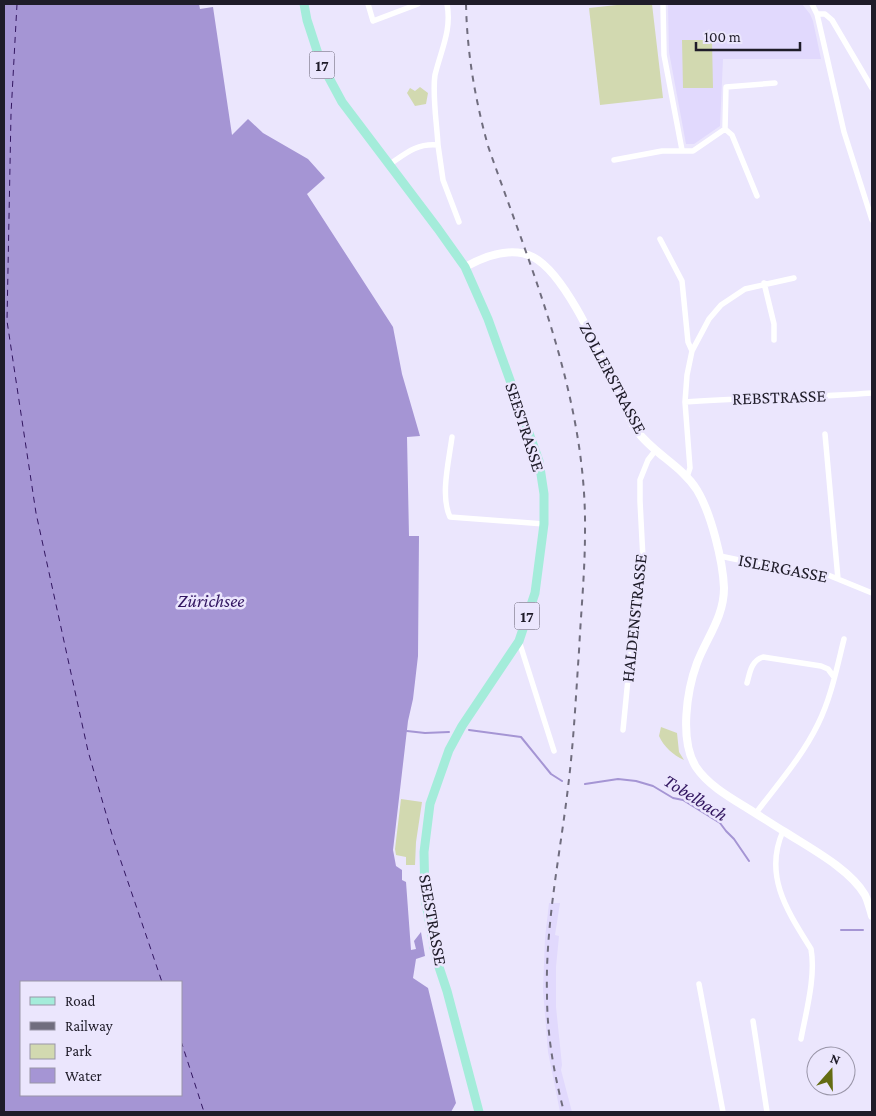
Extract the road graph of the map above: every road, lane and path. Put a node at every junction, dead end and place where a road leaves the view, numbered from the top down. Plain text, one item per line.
1 (304, 4) edge
2 (368, 4) edge
3 (418, 4) edge
4 (447, 4) edge
5 (663, 4) edge
6 (813, 4) edge
7 (817, 14) junction
8 (775, 83) dead end
9 (872, 88) edge
10 (726, 129) junction
11 (438, 145) junction
12 (682, 150) junction
13 (614, 160) dead end
14 (390, 164) junction
15 (757, 196) dead end
16 (872, 220) edge
17 (459, 222) dead end
18 (660, 239) dead end
19 (465, 267) junction
20 (794, 278) dead end
21 (764, 283) junction
22 (774, 340) dead end
23 (692, 351) junction
24 (872, 393) edge
25 (685, 402) junction
26 (825, 434) dead end
27 (452, 437) dead end
28 (655, 451) junction
29 (687, 477) junction
30 (544, 524) junction
31 (720, 556) junction
32 (838, 578) junction
33 (872, 593) edge
34 (844, 639) dead end
35 (519, 641) junction
36 (834, 677) junction
37 (747, 683) dead end
38 (623, 730) dead end
39 (554, 751) dead end
40 (756, 813) junction
41 (783, 831) junction
42 (868, 894) edge
43 (872, 916) edge
44 (699, 984) dead end
45 (753, 1021) dead end
46 (801, 1039) dead end
47 (479, 1112) edge
48 (723, 1112) edge
49 (766, 1112) edge

1 - 14 main road, SEESTRASSE / 17
2 - 3 street
4 - 11 street
5 - 12 street
6 - 7 street
7 - 9 street
7 - 16 street
8 - 10 street
10 - 12 street
10 - 15 street
11 - 14 street
11 - 17 street
12 - 13 street
14 - 19 main road, SEESTRASSE / 17
18 - 23 street
19 - 28 street, ZOLLERSTRASSE
19 - 30 main road, SEESTRASSE / 17
20 - 21 street
21 - 22 street
21 - 23 street
23 - 25 street
24 - 25 street, REBSTRASSE
25 - 29 street
26 - 32 street
27 - 30 street
28 - 29 street, ZOLLERSTRASSE
28 - 38 street, HALDENSTRASSE
29 - 31 street, ZOLLERSTRASSE
30 - 35 main road, SEESTRASSE / 17
31 - 32 street, ISLERGASSE
31 - 40 street, ZOLLERSTRASSE
32 - 33 street, ISLERGASSE
34 - 36 street
35 - 39 street
35 - 47 main road, SEESTRASSE / 17
36 - 37 street
36 - 40 street
40 - 41 street, ZOLLERSTRASSE
41 - 42 street, ZOLLERSTRASSE
41 - 46 street
42 - 43 street, ZOLLERSTRASSE
44 - 48 street
45 - 49 street

